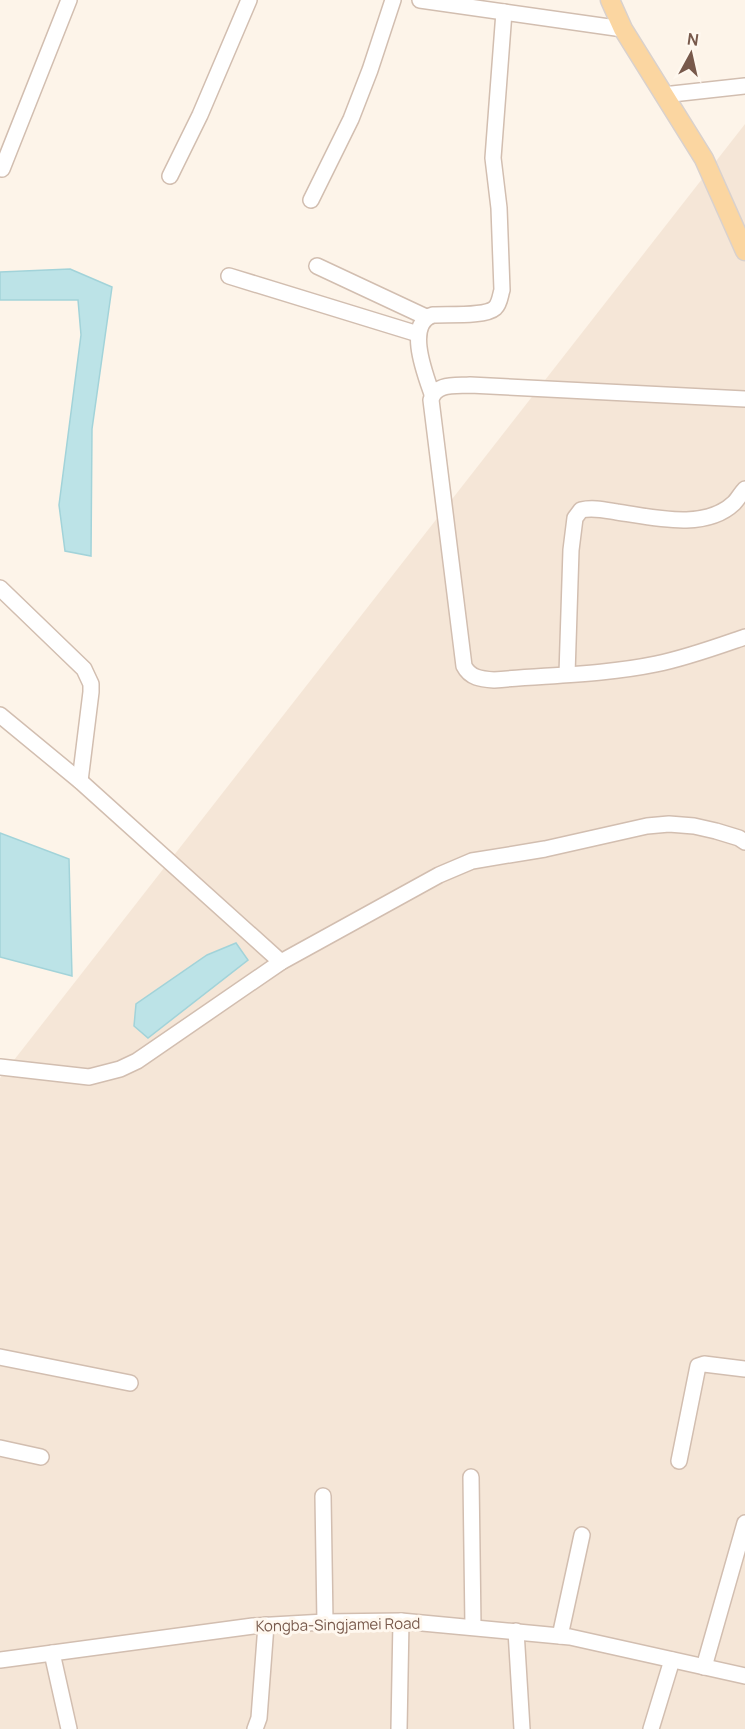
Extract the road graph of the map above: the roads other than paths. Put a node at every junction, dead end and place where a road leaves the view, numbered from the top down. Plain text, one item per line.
1 (69, 0) edge
2 (249, 0) edge
3 (393, 0) edge
4 (420, 0) edge
5 (610, 0) edge
6 (504, 12) junction
7 (623, 29) junction
8 (745, 85) edge
9 (663, 95) junction
10 (2, 169) edge
11 (170, 176) dead end
12 (311, 200) dead end
13 (745, 251) edge
14 (317, 266) dead end
15 (229, 276) dead end
16 (426, 317) junction
17 (418, 334) junction
18 (432, 394) junction
19 (745, 399) edge
20 (745, 489) edge
21 (0, 588) edge
22 (745, 637) edge
23 (567, 674) junction
24 (0, 715) edge
25 (80, 781) junction
26 (745, 843) edge
27 (281, 962) junction
28 (0, 1067) edge
29 (0, 1357) edge
30 (745, 1369) edge
31 (130, 1383) dead end
32 (0, 1448) edge
33 (41, 1457) dead end
34 (679, 1461) dead end
35 (471, 1477) dead end
36 (323, 1496) dead end
37 (745, 1523) edge
38 (582, 1534) dead end
39 (325, 1622) junction
40 (401, 1622) junction
41 (266, 1625) junction
42 (473, 1627) junction
43 (516, 1631) junction
44 (560, 1636) junction
45 (52, 1653) junction
46 (0, 1659) edge
47 (672, 1660) junction
48 (704, 1667) junction
49 (745, 1676) edge
50 (69, 1729) edge
51 (255, 1729) edge
52 (399, 1729) edge
53 (522, 1729) edge
54 (651, 1729) edge

1 - 10 street
2 - 11 street
3 - 12 street
4 - 6 street
5 - 7 main road
6 - 7 street
6 - 16 street
7 - 9 main road
8 - 9 street
9 - 13 main road
14 - 16 street
15 - 17 street
16 - 17 street
17 - 18 street
18 - 19 street
18 - 23 street
20 - 23 street
21 - 25 street
22 - 23 street
24 - 25 street
25 - 27 street
26 - 27 street
27 - 28 street
29 - 31 street
30 - 34 street
32 - 33 street
35 - 42 street
36 - 39 street
37 - 48 street
38 - 44 street
39 - 40 street, Kongba-Singjamei Road
39 - 41 street, Kongba-Singjamei Road
40 - 42 street, Kongba-Singjamei Road
40 - 52 street
41 - 45 street, Kongba-Singjamei Road
41 - 51 street
42 - 43 street, Kongba-Singjamei Road
43 - 44 street, Kongba-Singjamei Road
43 - 53 street
44 - 47 street, Kongba-Singjamei Road
45 - 46 street, Kongba-Singjamei Road
45 - 50 street
47 - 48 street, Kongba-Singjamei Road
47 - 54 street
48 - 49 street, Kongba-Singjamei Road

